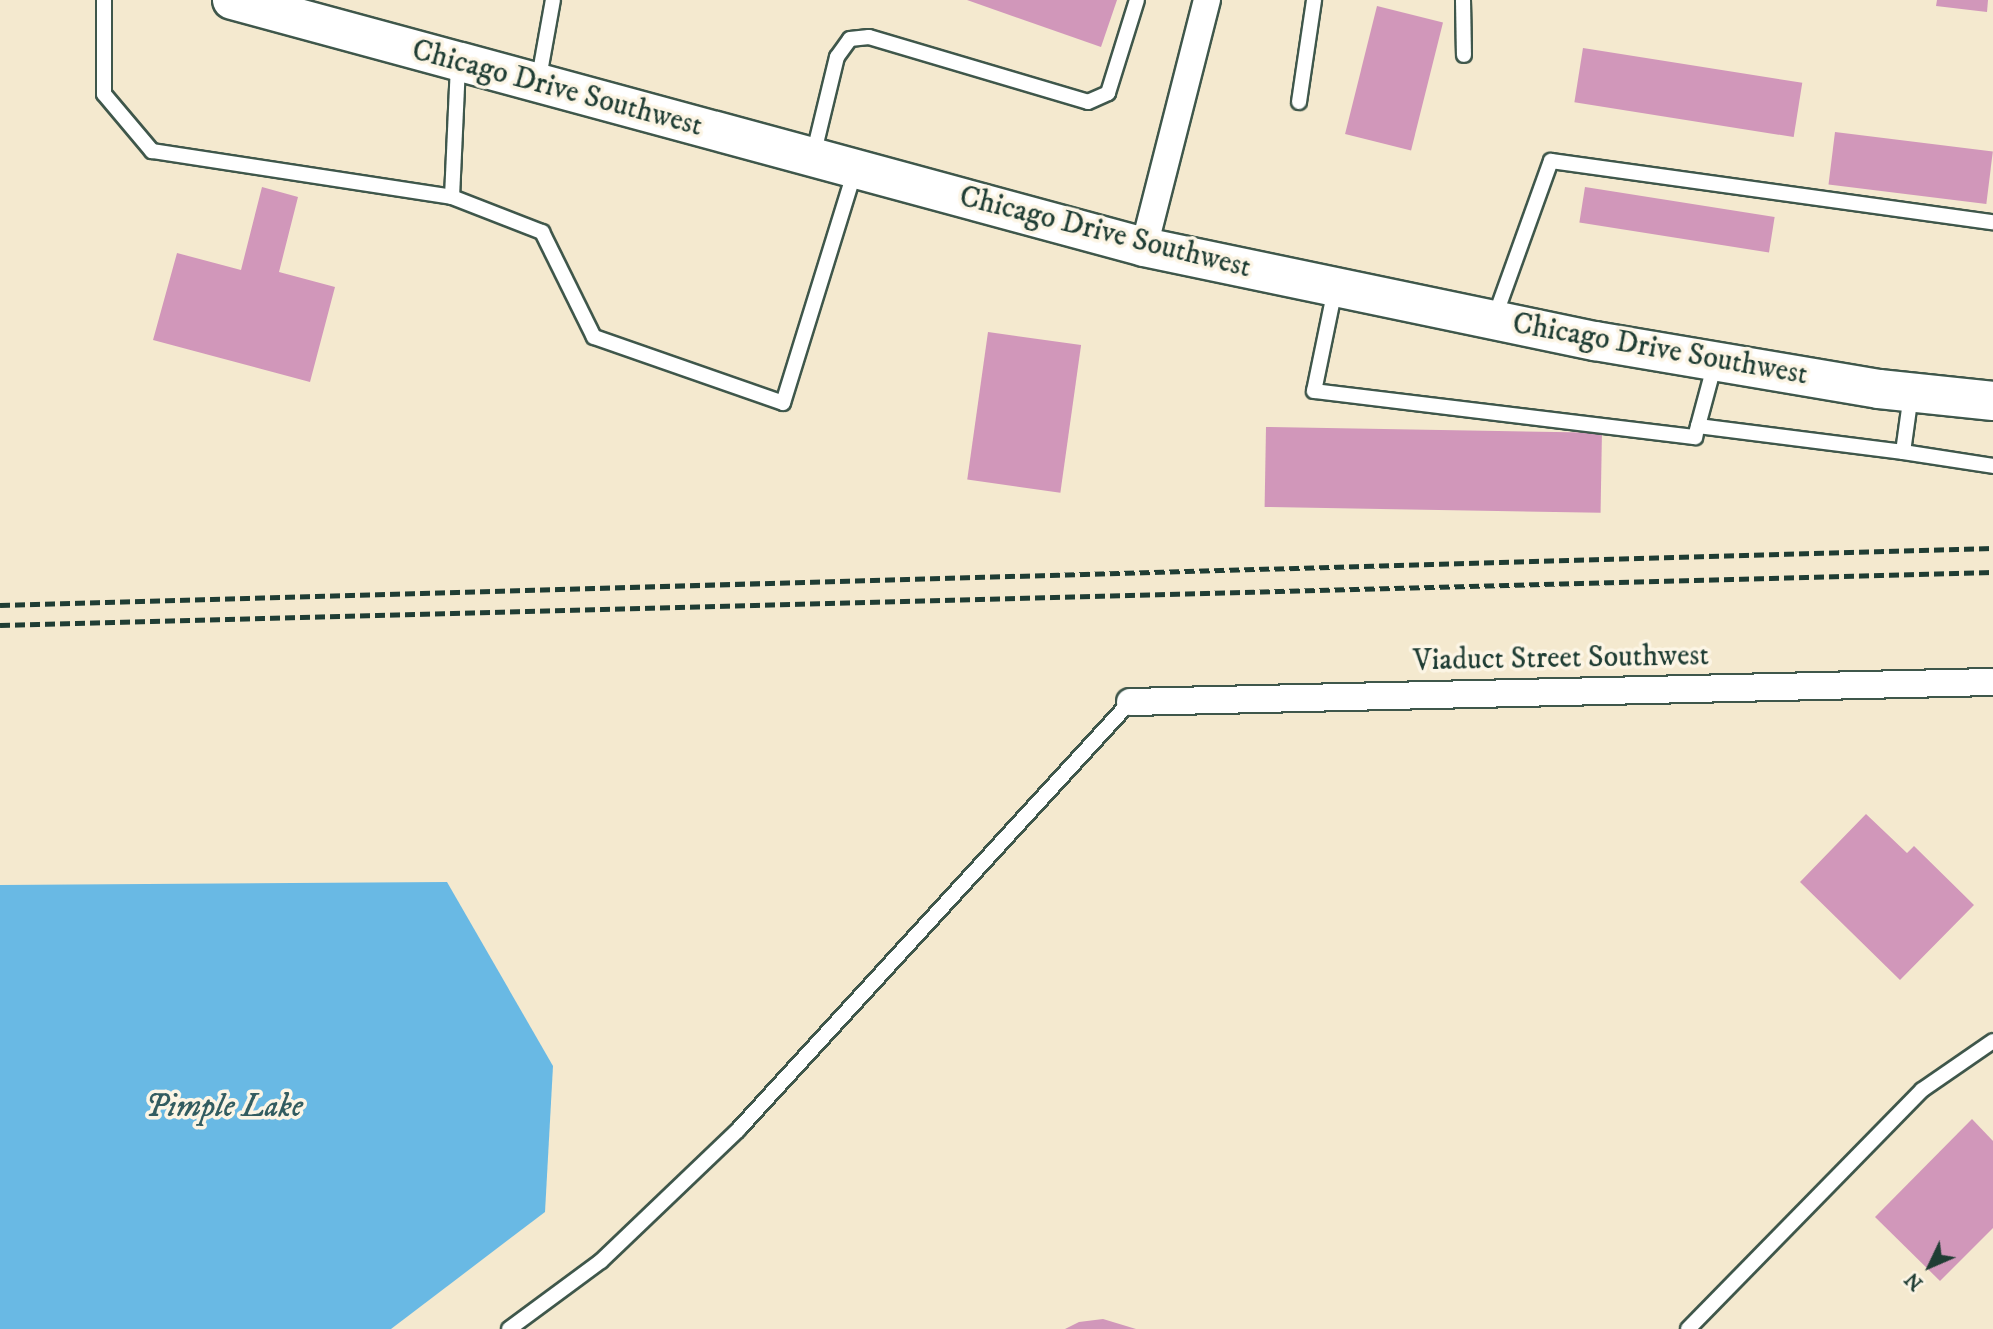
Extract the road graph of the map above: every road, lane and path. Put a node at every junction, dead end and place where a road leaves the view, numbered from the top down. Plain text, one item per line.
1 (104, 0) edge
2 (232, 0) edge
3 (553, 0) edge
4 (1137, 0) edge
5 (1207, 0) edge
6 (1314, 0) edge
7 (1463, 0) edge
8 (277, 6) edge
9 (1464, 55) dead end
10 (458, 62) junction
11 (538, 84) junction
12 (1298, 102) dead end
13 (813, 157) junction
14 (856, 169) junction
15 (452, 197) junction
16 (1993, 222) edge
17 (1144, 247) junction
18 (1335, 287) junction
19 (1494, 320) junction
20 (1716, 362) junction
21 (1912, 392) junction
22 (1993, 401) edge
23 (1698, 426) junction
24 (1903, 452) junction
25 (1993, 466) edge
26 (1993, 682) edge
27 (1130, 702) joint
28 (1993, 1042) edge
29 (509, 1329) edge
30 (1688, 1329) edge

1 - 15 lane
2 - 8 main road, Chicago Drive Southwest
3 - 11 lane
4 - 13 lane
5 - 17 street
6 - 12 lane
7 - 9 lane
8 - 10 main road, Chicago Drive Southwest
10 - 11 main road, Chicago Drive Southwest
10 - 15 lane
11 - 13 main road, Chicago Drive Southwest
13 - 14 main road, Chicago Drive Southwest
14 - 15 lane
14 - 17 main road, Chicago Drive Southwest
16 - 19 lane
17 - 18 main road, Chicago Drive Southwest
18 - 19 main road, Chicago Drive Southwest
18 - 23 lane
19 - 20 main road, Chicago Drive Southwest
20 - 21 main road, Chicago Drive Southwest
20 - 23 lane
21 - 22 main road, Chicago Drive Southwest
21 - 24 lane
23 - 24 lane
24 - 25 lane
26 - 27 street, Viaduct Street Southwest
27 - 29 lane
28 - 30 lane

